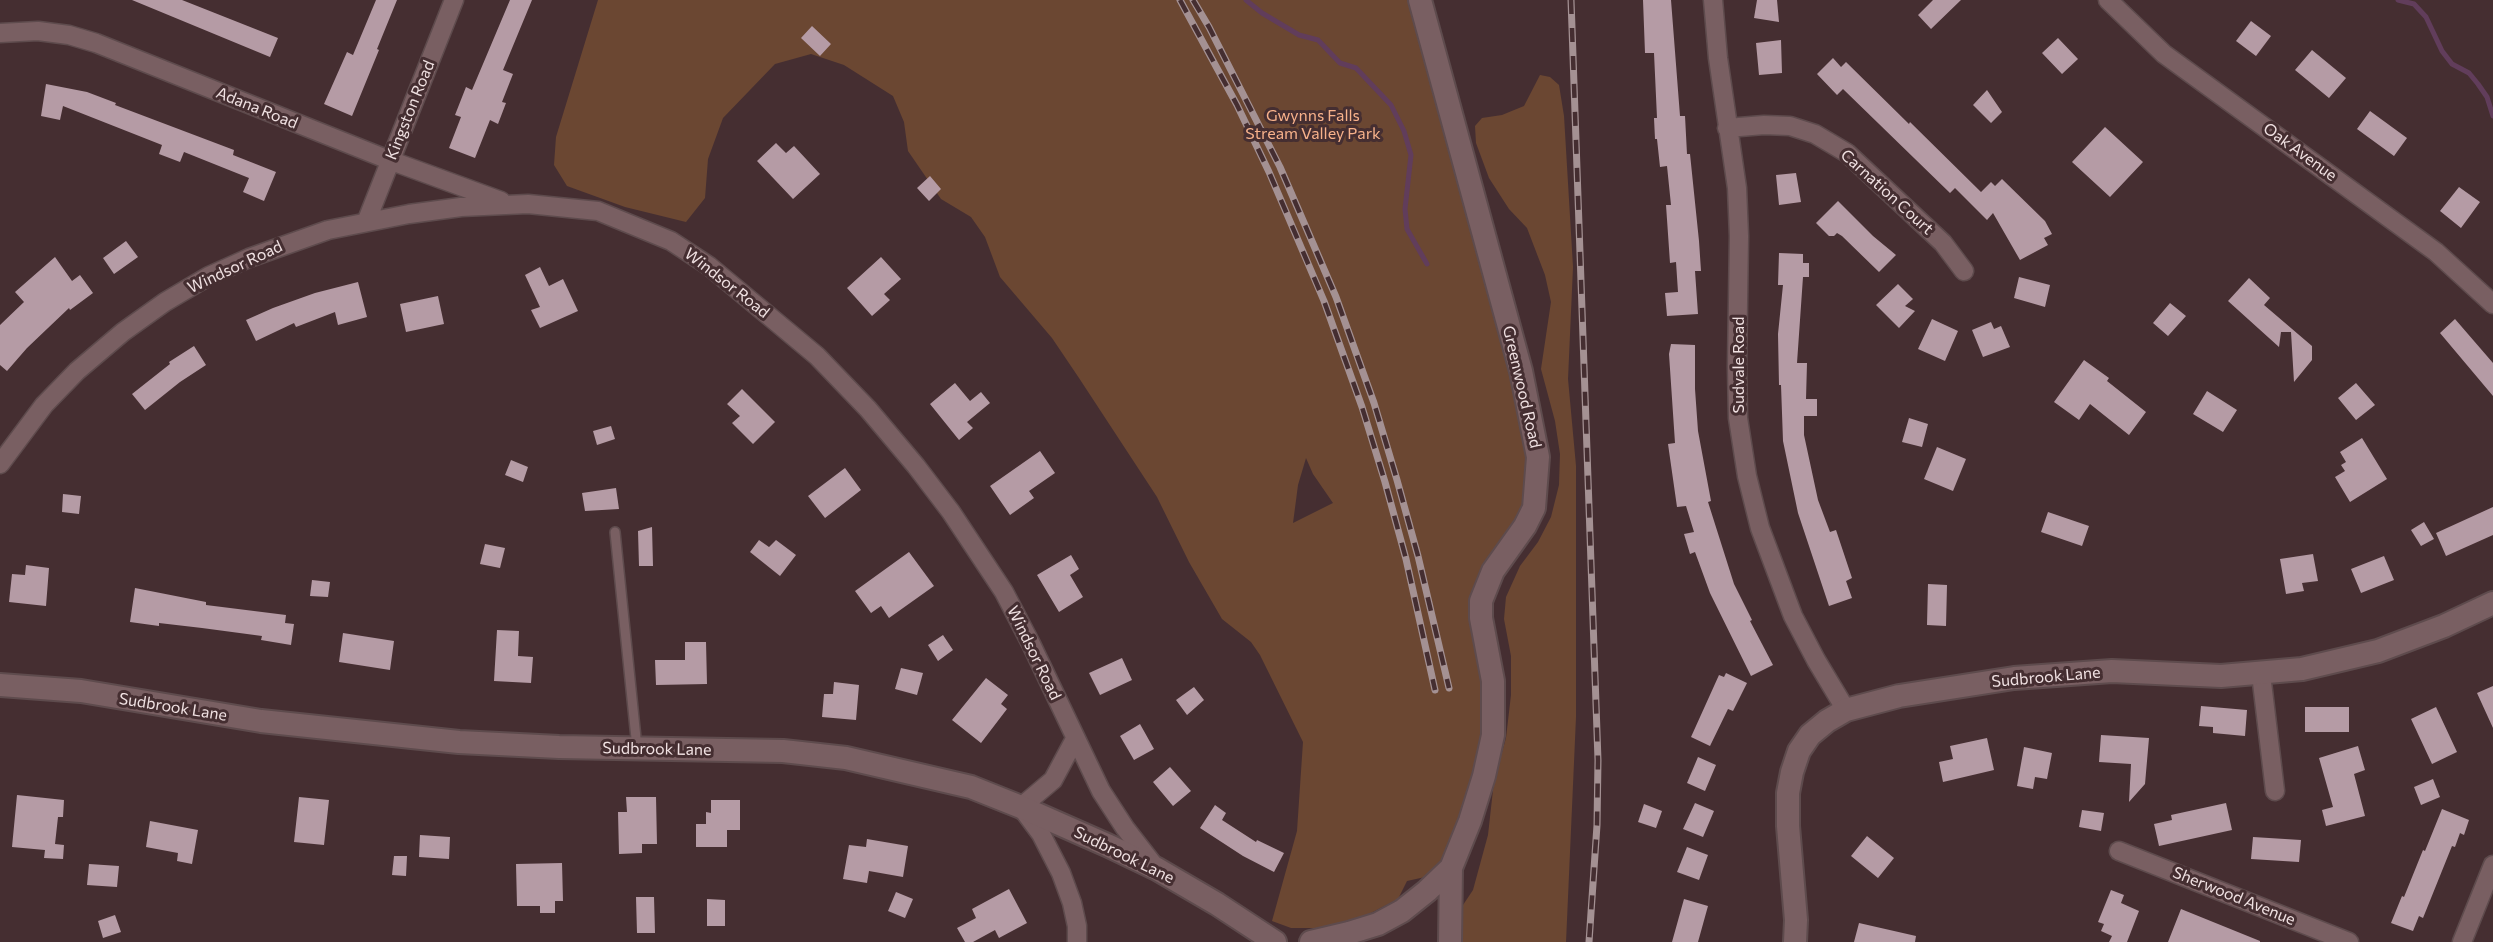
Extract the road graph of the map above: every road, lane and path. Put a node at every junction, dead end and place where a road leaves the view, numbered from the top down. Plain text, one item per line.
1 (454, 0) edge
2 (1420, 0) edge
3 (1713, 0) edge
4 (2108, 0) edge
5 (0, 33) edge
6 (1727, 128) junction
7 (389, 160) junction
8 (511, 205) junction
9 (367, 220) junction
10 (1964, 271) dead end
11 (2493, 304) edge
12 (0, 464) edge
13 (615, 532) dead end
14 (2493, 603) edge
15 (2261, 674) junction
16 (0, 685) edge
17 (1846, 710) junction
18 (1075, 739) junction
19 (637, 748) junction
20 (2275, 791) dead end
21 (1021, 807) junction
22 (2119, 851) dead end
23 (2493, 864) edge
24 (1451, 868) junction
25 (1157, 869) junction
26 (1077, 942) edge
27 (1275, 942) edge
28 (1311, 942) edge
29 (1450, 942) edge
30 (1796, 942) edge
31 (2349, 942) edge
32 (2462, 942) edge

1 - 7 street, Kingston Road
2 - 24 street, Greenwood Road
3 - 6 street, Sudvale Road
4 - 11 street, Oak Avenue
5 - 7 street, Adana Road
6 - 10 street, Carnation Court
6 - 17 street, Sudvale Road
7 - 8 street, Adana Road
7 - 9 street, Kingston Road
8 - 9 street, Windsor Road
8 - 18 street, Windsor Road
9 - 12 street, Windsor Road
13 - 19 lane
14 - 15 street, Sudbrook Lane
15 - 17 street, Sudbrook Lane
15 - 20 street
16 - 19 street, Sudbrook Lane
17 - 30 street, Sudbrook Lane
18 - 21 street
18 - 25 street, Windsor Road
19 - 21 street, Sudbrook Lane
21 - 25 street, Sudbrook Lane
21 - 26 street
22 - 31 street, Sherwood Avenue
23 - 32 street
24 - 28 street
24 - 29 street, Greenwood Road
25 - 27 street, Sudbrook Lane

